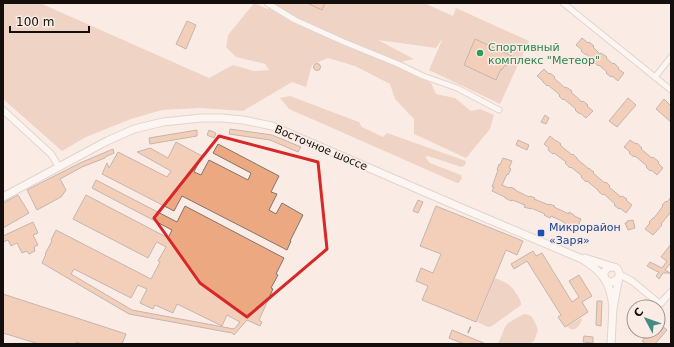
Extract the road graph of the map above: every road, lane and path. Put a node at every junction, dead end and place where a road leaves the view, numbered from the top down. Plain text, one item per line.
1 (267, 3) edge
2 (563, 3) edge
3 (671, 57) edge
4 (655, 77) junction
5 (671, 90) edge
6 (3, 110) edge
7 (499, 110) dead end
8 (59, 167) junction
9 (3, 197) edge
10 (569, 253) junction
11 (618, 273) junction
12 (605, 278) junction
13 (671, 292) edge
14 (613, 308) junction
15 (611, 344) edge

1 - 7 street
2 - 4 street
3 - 4 street
4 - 5 street
6 - 8 street
8 - 9 main road, Восточное шоссе
8 - 10 main road, Восточное шоссе
10 - 11 main road, Восточное шоссе
10 - 12 main road, Восточное шоссе
11 - 12 main road
11 - 12 main road
11 - 13 street
11 - 14 main road, Восточное шоссе
12 - 14 main road, Восточное шоссе
14 - 15 main road, Восточное шоссе

